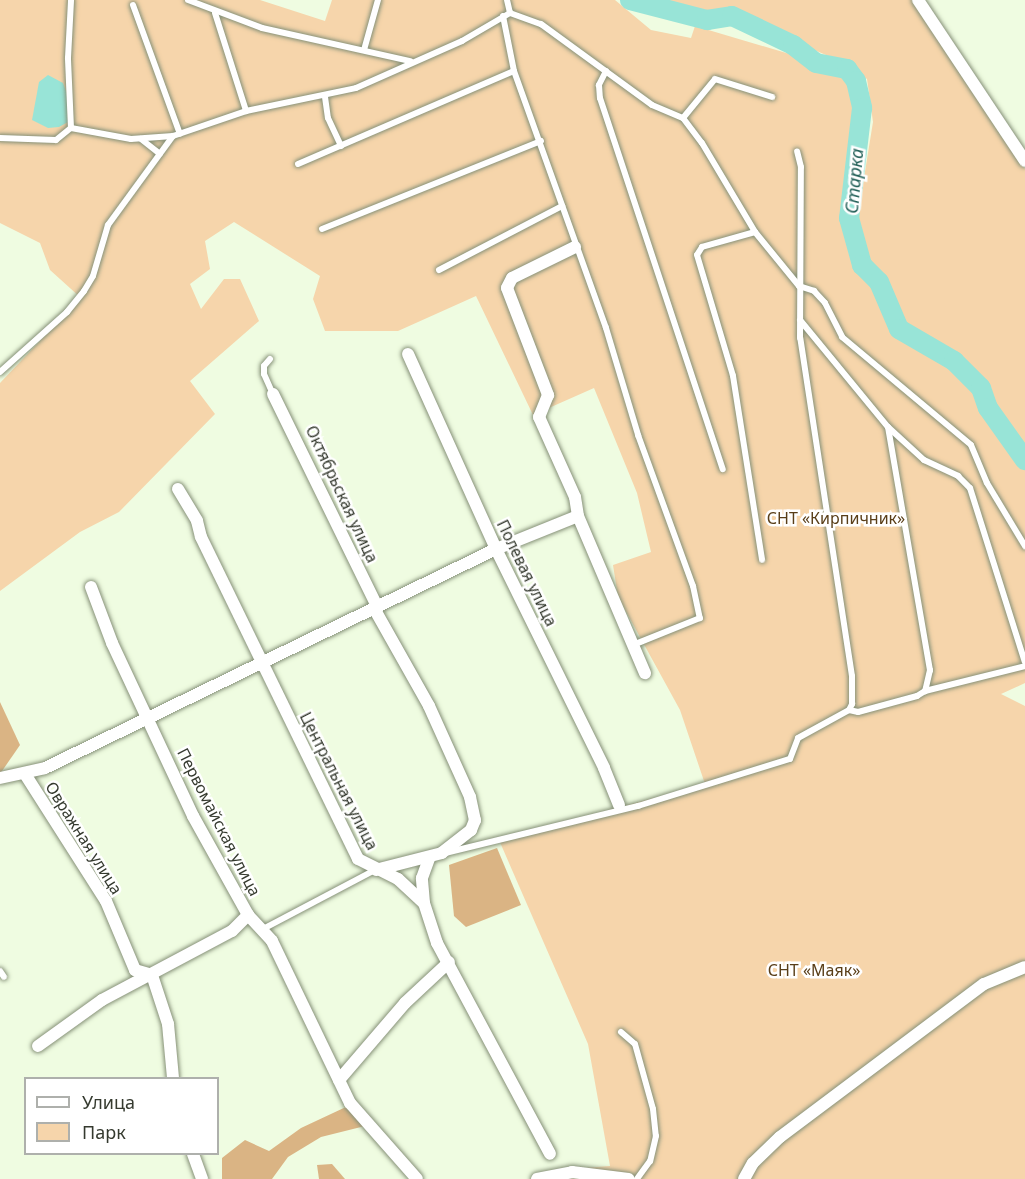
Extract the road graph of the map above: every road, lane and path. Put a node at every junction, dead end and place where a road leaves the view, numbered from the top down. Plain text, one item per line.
1 (71, 0) edge
2 (188, 0) edge
3 (378, 0) edge
4 (507, 0) edge
5 (918, 0) edge
6 (133, 5) dead end
7 (215, 13) junction
8 (510, 13) junction
9 (503, 16) junction
10 (364, 50) junction
11 (410, 61) junction
12 (606, 70) junction
13 (514, 71) junction
14 (325, 97) junction
15 (772, 97) dead end
16 (246, 111) junction
17 (683, 118) junction
18 (71, 128) junction
19 (177, 135) junction
20 (0, 138) edge
21 (140, 138) junction
22 (541, 141) junction
23 (341, 146) junction
24 (797, 152) dead end
25 (160, 154) junction
26 (1025, 161) edge
27 (298, 164) dead end
28 (562, 206) junction
29 (322, 229) dead end
30 (755, 232) junction
31 (575, 247) junction
32 (439, 270) dead end
33 (799, 286) junction
34 (800, 320) junction
35 (408, 354) dead end
36 (270, 359) dead end
37 (0, 372) edge
38 (273, 394) joint
39 (888, 427) junction
40 (723, 469) dead end
41 (178, 489) dead end
42 (578, 516) junction
43 (1025, 546) edge
44 (496, 549) junction
45 (762, 560) dead end
46 (91, 587) dead end
47 (376, 609) junction
48 (633, 645) junction
49 (1025, 664) edge
50 (262, 665) junction
51 (645, 673) dead end
52 (926, 691) junction
53 (849, 710) junction
54 (148, 719) junction
55 (25, 774) junction
56 (0, 778) edge
57 (620, 808) junction
58 (442, 853) junction
59 (429, 860) junction
60 (375, 870) junction
61 (424, 903) junction
62 (248, 915) junction
63 (263, 929) junction
64 (449, 962) junction
65 (1025, 967) edge
66 (0, 971) edge
67 (152, 975) junction
68 (4, 977) dead end
69 (621, 1032) dead end
70 (38, 1046) dead end
71 (173, 1077) edge
72 (339, 1080) junction
73 (550, 1154) dead end
74 (194, 1155) edge
75 (202, 1179) edge
76 (417, 1179) edge
77 (537, 1179) edge
78 (629, 1179) edge
79 (638, 1179) edge
80 (744, 1179) edge

1 - 18 lane
2 - 7 lane
3 - 10 lane
4 - 8 lane
5 - 26 street
6 - 19 lane
7 - 10 lane
7 - 16 lane
8 - 9 lane
8 - 12 lane
9 - 11 lane
9 - 13 lane
10 - 11 lane
11 - 14 lane
12 - 17 lane
12 - 40 lane
13 - 22 lane
13 - 23 lane
14 - 16 lane
14 - 23 lane
15 - 17 lane
16 - 19 lane
17 - 30 lane
18 - 20 lane
18 - 21 lane
19 - 21 lane
19 - 25 lane
21 - 25 lane
22 - 28 lane
22 - 29 lane
23 - 27 lane
24 - 33 lane
25 - 37 lane
28 - 31 lane
28 - 32 lane
30 - 33 lane
30 - 45 lane
31 - 42 street
31 - 48 lane
33 - 34 lane
33 - 43 lane
34 - 39 lane
34 - 53 lane
35 - 44 street, Полевая улица
36 - 38 lane
38 - 47 street, Октябрьская улица
39 - 49 lane
39 - 52 lane
41 - 50 street, Центральная улица
42 - 44 street
42 - 48 street
44 - 47 street
44 - 57 street, Полевая улица
46 - 54 street, Первомайская улица
47 - 50 street
47 - 58 street, Октябрьская улица
48 - 51 street
49 - 52 lane
50 - 54 street
50 - 60 street, Центральная улица
52 - 53 lane
53 - 57 lane
54 - 55 street
54 - 62 street, Первомайская улица
55 - 56 street
55 - 67 street, Овражная улица
57 - 58 lane
58 - 59 street
59 - 60 street
59 - 61 street
60 - 61 street, Центральная улица
60 - 63 lane
61 - 64 street, Центральная улица
62 - 63 street, Первомайская улица
62 - 67 street
63 - 72 street, Первомайская улица
64 - 72 street
64 - 73 street, Центральная улица
65 - 80 street
66 - 68 lane
67 - 70 street
67 - 71 street
69 - 79 lane
72 - 76 street, Первомайская улица
74 - 75 street
77 - 78 street

